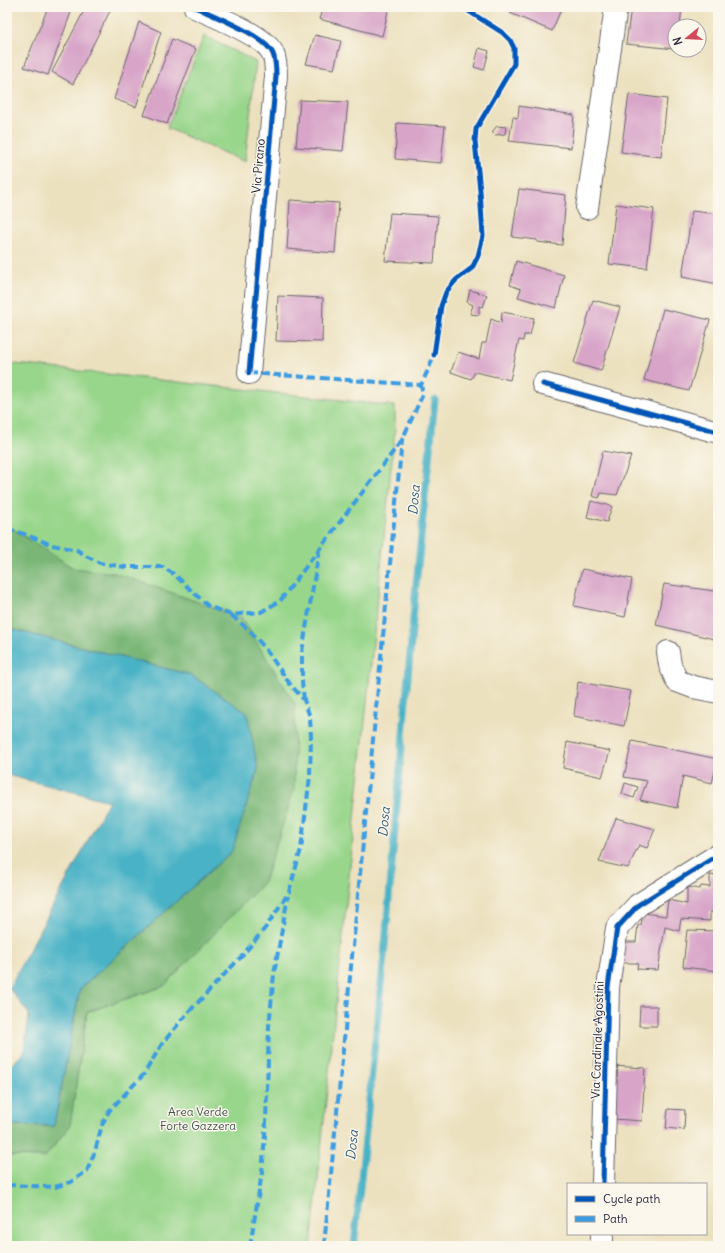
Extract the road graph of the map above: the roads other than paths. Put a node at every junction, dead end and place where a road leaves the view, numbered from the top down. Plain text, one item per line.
1 (195, 7) edge
2 (616, 7) edge
3 (587, 208) dead end
4 (249, 373) dead end
5 (543, 384) dead end
6 (718, 432) edge
7 (668, 652) dead end
8 (718, 692) edge
9 (718, 855) edge
10 (603, 1183) edge
11 (602, 1235) edge
12 (602, 1246) edge

1 - 4 street, Via Pirano
2 - 3 street
5 - 6 street
7 - 8 street
9 - 10 street, Via Cardinale Agostini
11 - 12 street

